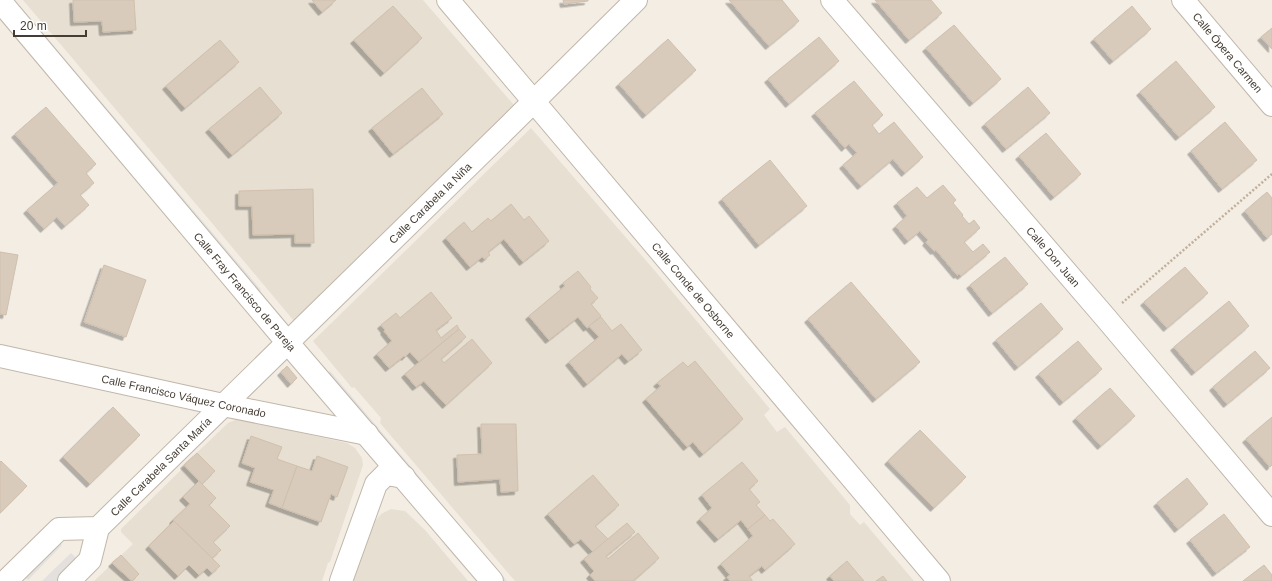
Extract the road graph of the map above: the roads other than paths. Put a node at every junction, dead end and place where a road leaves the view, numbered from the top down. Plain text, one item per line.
1 (448, 0) edge
2 (636, 0) edge
3 (832, 0) edge
4 (1183, 0) edge
5 (0, 1) edge
6 (534, 102) junction
7 (1272, 105) edge
8 (288, 342) junction
9 (0, 356) edge
10 (223, 405) junction
11 (367, 434) junction
12 (404, 477) junction
13 (1272, 515) edge
14 (98, 528) junction
15 (6, 581) edge
16 (70, 581) edge
17 (341, 581) edge
18 (492, 581) edge
19 (939, 581) edge

1 - 6 street, Calle Conde de Osborne
2 - 6 street, Calle Carabela la Niña
3 - 13 street, Calle Don Juan
4 - 7 street, Calle Ópera Carmen
5 - 8 street, Calle Fray Francisco de Pareja
6 - 8 street, Calle Carabela la Niña
6 - 19 street, Calle Conde de Osborne
8 - 10 street, Calle Carabela la Niña
8 - 11 street, Calle Fray Francisco de Pareja
9 - 10 street, Calle Francisco Váquez Coronado
10 - 11 street, Calle Francisco Váquez Coronado
10 - 14 street, Calle Carabela Santa María
11 - 12 street, Calle Fray Francisco de Pareja
12 - 17 street
12 - 18 street, Calle Fray Francisco de Pareja
14 - 15 street
14 - 16 street

